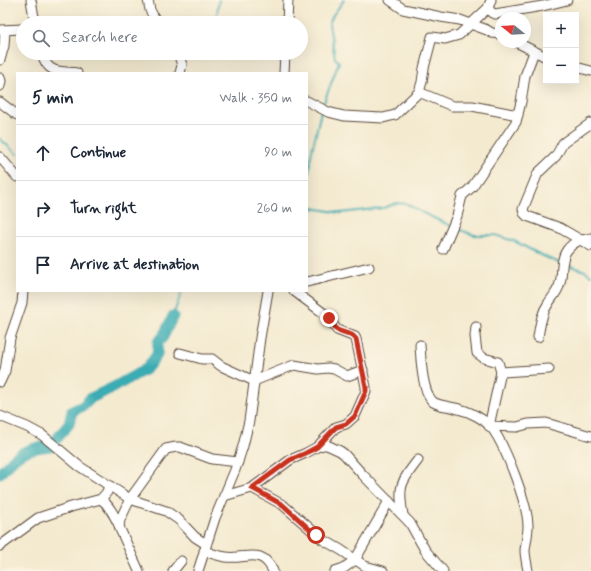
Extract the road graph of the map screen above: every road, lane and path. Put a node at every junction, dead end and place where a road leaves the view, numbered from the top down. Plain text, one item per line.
1 (31, 0) edge
2 (148, 0) edge
3 (288, 0) edge
4 (390, 0) edge
5 (567, 0) edge
6 (490, 4) edge
7 (34, 16) edge
8 (153, 16) edge
9 (287, 16) edge
10 (471, 23) junction
11 (16, 29) edge
12 (2, 30) edge
13 (495, 33) edge
14 (527, 48) edge
15 (534, 52) junction
16 (543, 56) edge
17 (0, 60) edge
18 (44, 60) edge
19 (180, 60) edge
20 (285, 60) edge
21 (579, 68) edge
22 (591, 71) edge
23 (66, 72) edge
24 (180, 72) edge
25 (284, 72) edge
26 (0, 78) edge
27 (0, 86) edge
28 (419, 92) junction
29 (308, 101) edge
30 (0, 102) edge
31 (16, 114) edge
32 (518, 115) junction
33 (591, 123) edge
34 (0, 157) edge
35 (16, 176) edge
36 (591, 238) edge
37 (580, 240) junction
38 (591, 246) edge
39 (443, 249) dead end
40 (369, 267) dead end
41 (308, 282) edge
42 (23, 292) edge
43 (268, 292) edge
44 (295, 292) edge
45 (476, 327) dead end
46 (538, 337) dead end
47 (420, 345) dead end
48 (180, 353) dead end
49 (363, 370) junction
50 (549, 370) dead end
51 (501, 372) junction
52 (254, 381) junction
53 (0, 382) edge
54 (0, 416) edge
55 (490, 426) junction
56 (591, 436) edge
57 (317, 447) junction
58 (418, 460) dead end
59 (238, 462) junction
60 (109, 485) junction
61 (252, 488) junction
62 (224, 496) junction
63 (101, 499) junction
64 (130, 499) junction
65 (389, 501) junction
66 (403, 515) junction
67 (119, 525) junction
68 (0, 546) edge
69 (205, 547) junction
70 (355, 560) junction
71 (181, 561) dead end
72 (139, 571) edge
73 (173, 571) edge
74 (198, 571) edge
75 (273, 571) edge
76 (335, 571) edge
77 (383, 571) edge
78 (443, 571) edge
79 (528, 571) edge

1 - 7 street
2 - 8 street
3 - 9 street
4 - 10 street
5 - 6 street
6 - 10 street
10 - 13 street
10 - 28 street
11 - 12 street
12 - 17 street
14 - 15 street
15 - 16 street
15 - 32 street
18 - 23 street
19 - 24 street
20 - 25 street
21 - 22 street
26 - 27 street
28 - 29 street
28 - 32 street
30 - 31 street
32 - 39 street
33 - 37 street
34 - 35 street
36 - 37 street
37 - 38 street
37 - 46 street
40 - 41 street
42 - 53 street
43 - 52 street
44 - 49 street
45 - 51 street
47 - 55 street
48 - 52 street
49 - 52 street
49 - 57 street
50 - 51 street
51 - 55 street
52 - 59 street
54 - 60 street
55 - 56 street
55 - 79 street
57 - 61 street
57 - 65 street
58 - 66 street
59 - 62 street
59 - 64 street
60 - 63 street
60 - 64 street
61 - 62 street
61 - 70 street
62 - 69 street
63 - 67 street
63 - 68 street
64 - 67 street
64 - 69 street
65 - 66 street
65 - 70 street
66 - 78 street
67 - 72 street
69 - 74 street
69 - 75 street
70 - 76 street
70 - 77 street
71 - 73 street

